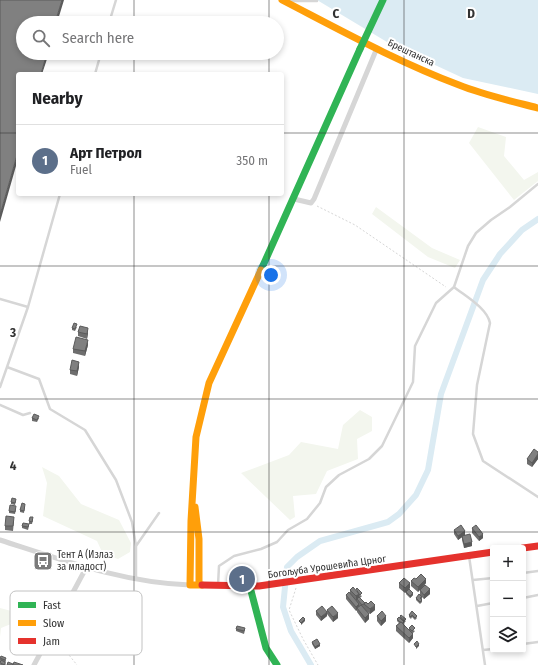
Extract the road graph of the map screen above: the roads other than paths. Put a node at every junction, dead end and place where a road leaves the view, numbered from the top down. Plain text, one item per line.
1 (116, 0) edge
2 (383, 0) edge
3 (283, 1) edge
4 (317, 1) edge
5 (111, 16) edge
6 (377, 48) junction
7 (99, 60) edge
8 (96, 72) edge
9 (538, 108) edge
10 (538, 184) edge
11 (59, 196) edge
12 (294, 199) junction
13 (454, 287) junction
14 (0, 299) edge
15 (28, 308) junction
16 (7, 367) junction
17 (0, 387) edge
18 (0, 405) edge
19 (30, 413) dead end
20 (193, 497) junction
21 (538, 498) edge
22 (160, 513) dead end
23 (0, 540) edge
24 (136, 546) junction
25 (538, 546) edge
26 (526, 548) edge
27 (490, 552) edge
28 (468, 556) junction
29 (86, 568) junction
30 (538, 571) edge
31 (526, 573) edge
32 (490, 578) edge
33 (136, 579) junction
34 (473, 580) junction
35 (190, 585) junction
36 (199, 585) junction
37 (218, 586) junction
38 (250, 587) junction
39 (74, 591) edge
40 (538, 595) edge
41 (526, 597) edge
42 (490, 604) edge
43 (477, 606) junction
44 (538, 642) edge
45 (526, 644) edge
46 (490, 649) edge
47 (483, 650) junction
48 (39, 655) edge
49 (34, 665) edge
50 (277, 665) edge
51 (485, 665) edge

1 - 5 lane
2 - 12 main road, bridge
3 - 4 lane
3 - 6 main road, Брештанска
6 - 9 main road, Брештанска
6 - 12 street
7 - 8 lane
10 - 13 lane
11 - 15 lane
12 - 20 main road
13 - 21 lane
13 - 37 lane
14 - 15 lane
15 - 16 lane
16 - 17 lane
16 - 24 lane
18 - 19 lane
20 - 35 main road
20 - 36 main road
22 - 24 lane
23 - 29 street, Богољуба Урошевића Црног
24 - 33 lane
25 - 26 main road
27 - 28 main road, Богољуба Урошевића Црног
28 - 34 lane
28 - 38 main road, Богољуба Урошевића Црног
29 - 33 street, Богољуба Урошевића Црног
29 - 39 street
30 - 31 lane
32 - 34 lane
33 - 35 street, Богољуба Урошевића Црног
34 - 43 lane
35 - 36 main road, Богољуба Урошевића Црног
36 - 37 main road, Богољуба Урошевића Црног
37 - 38 main road, Богољуба Урошевића Црног
38 - 50 main road
40 - 41 lane
42 - 43 lane
43 - 47 lane
44 - 45 lane
46 - 47 lane
47 - 51 lane
48 - 49 street

